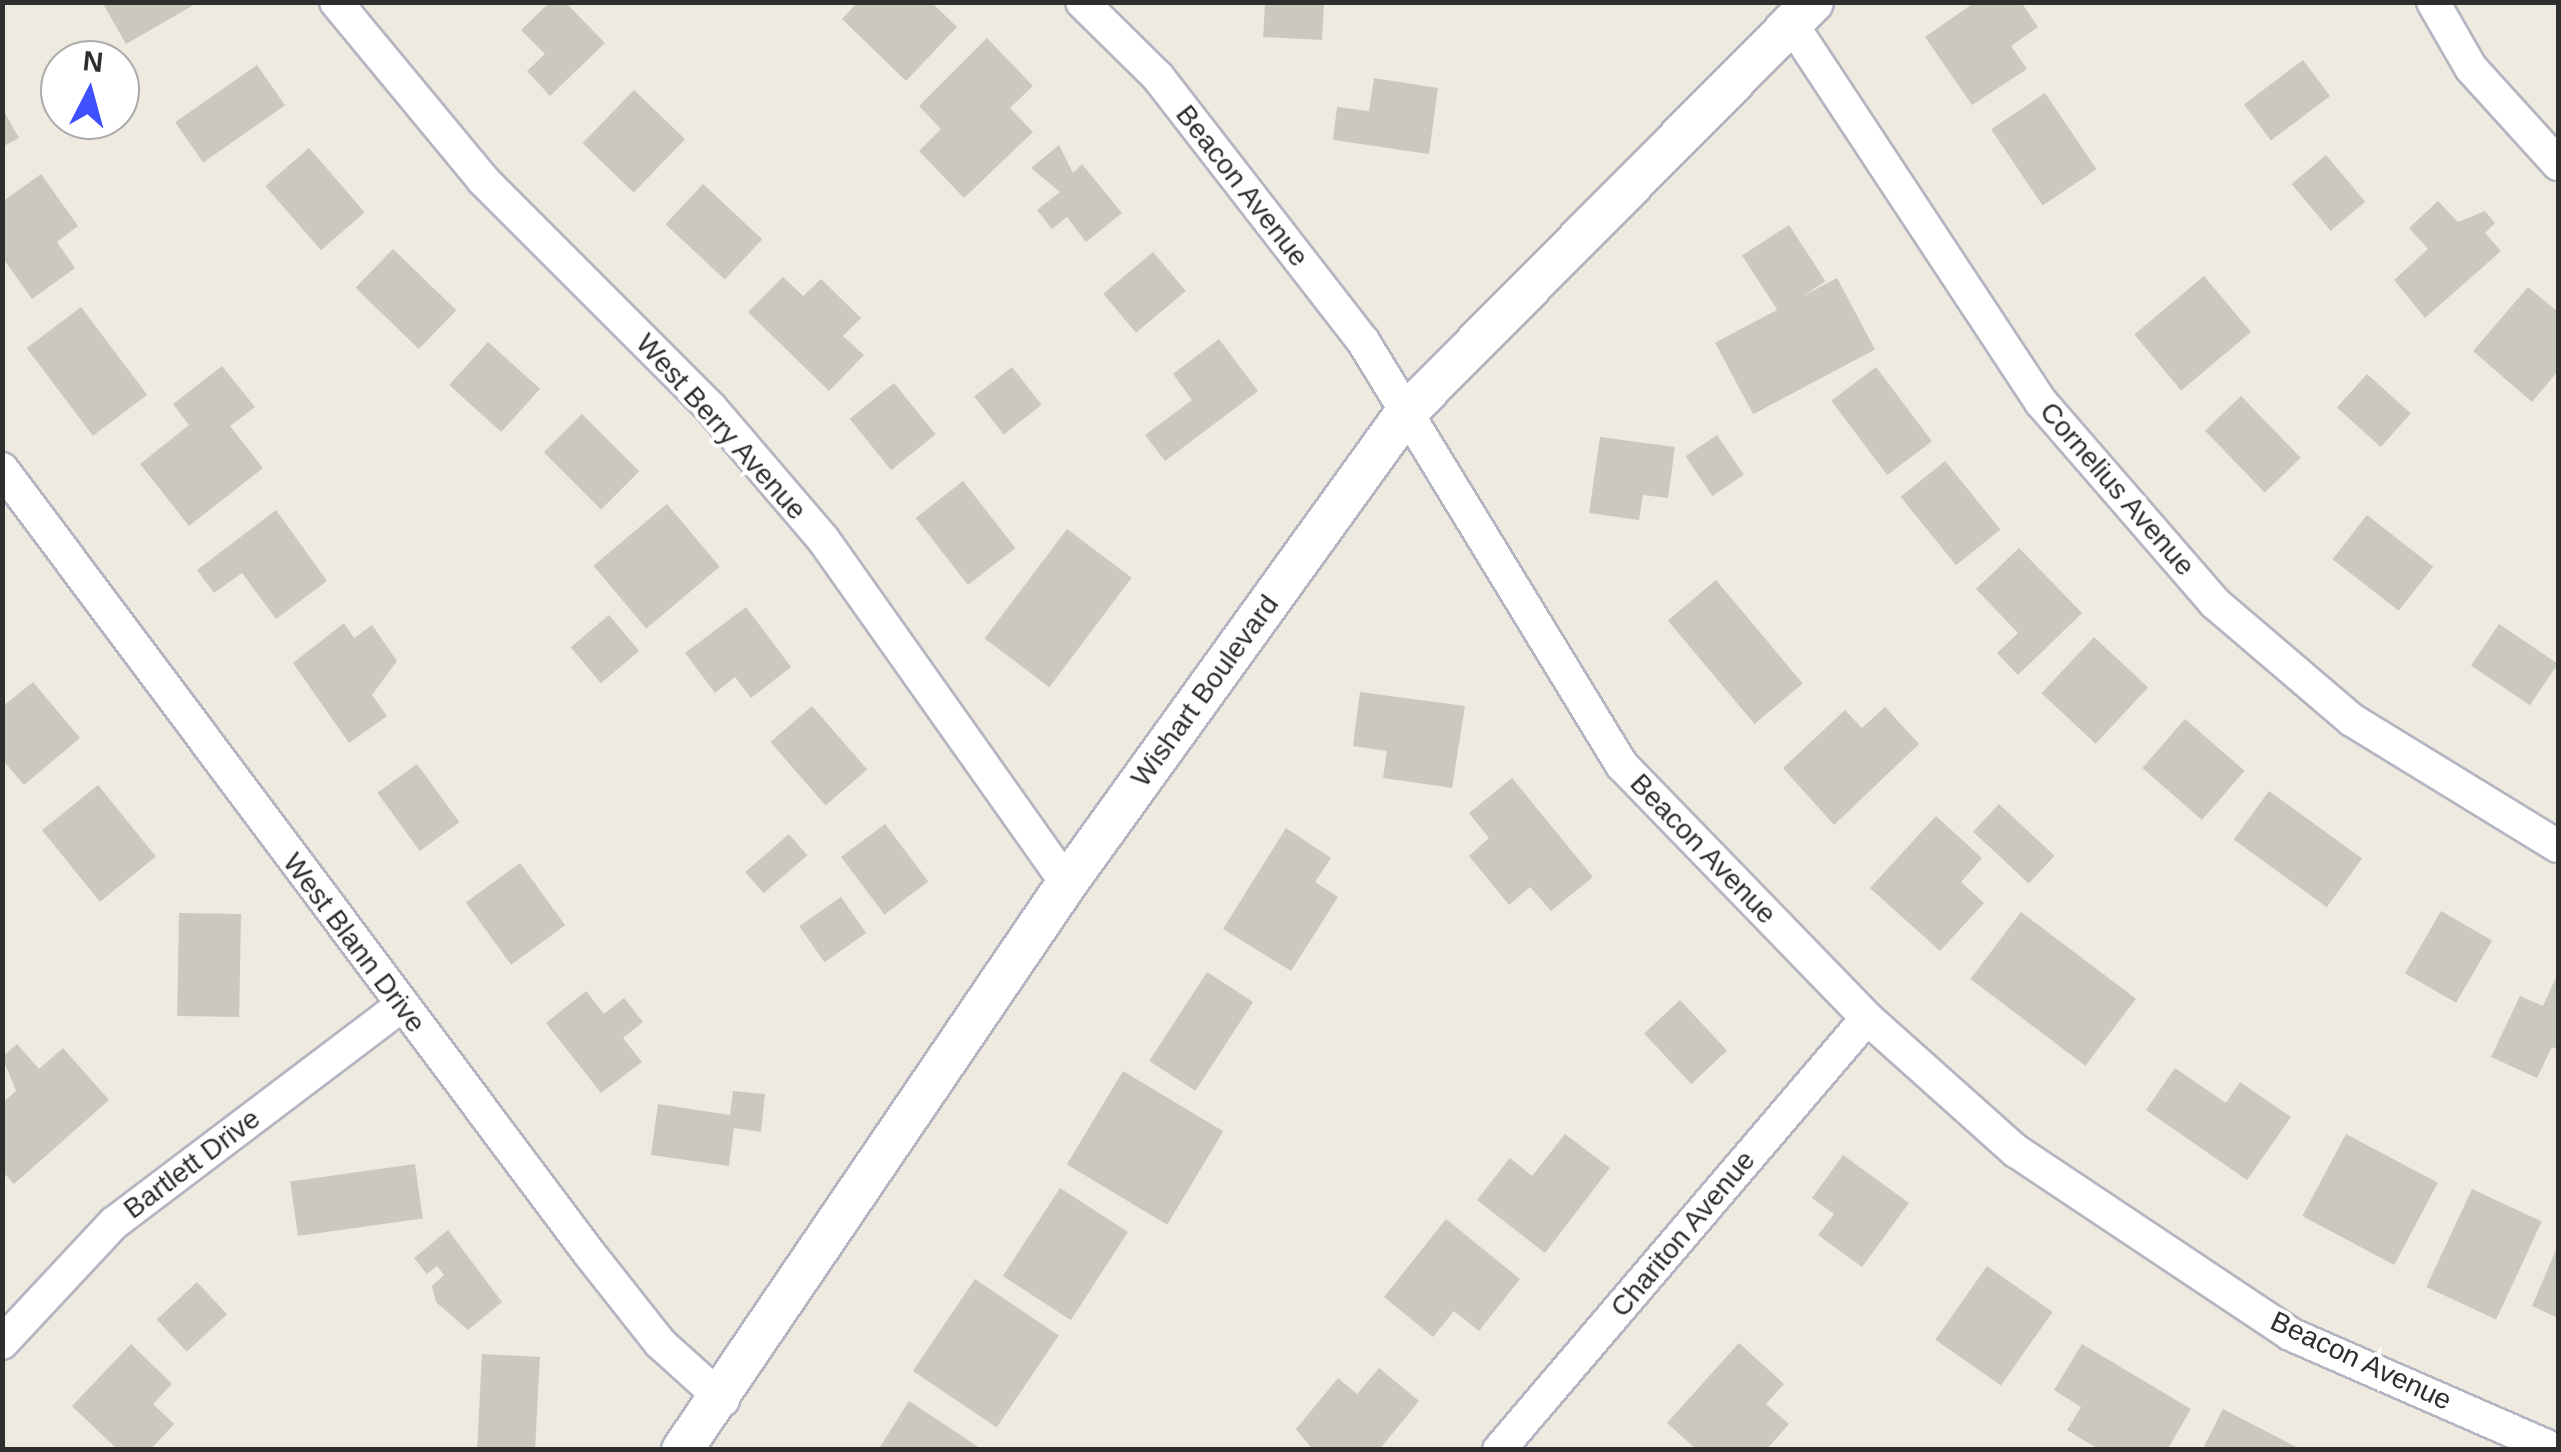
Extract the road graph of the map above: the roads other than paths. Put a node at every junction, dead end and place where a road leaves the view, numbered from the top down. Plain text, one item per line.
1 (336, 2) edge
2 (1082, 2) edge
3 (2433, 2) edge
4 (1801, 11) edge
5 (2558, 164) edge
6 (1404, 415) junction
7 (2, 470) edge
8 (2558, 846) edge
9 (1067, 883) junction
10 (401, 1006) junction
11 (1868, 1018) junction
12 (2, 1342) edge
13 (723, 1400) junction
14 (682, 1450) edge
15 (1499, 1450) edge
16 (2555, 1450) edge

1 - 9 street, West Berry Avenue
2 - 6 street, Beacon Avenue
3 - 5 street
4 - 6 street, Wishart Boulevard
4 - 8 street, Cornelius Avenue
6 - 9 street, Wishart Boulevard
6 - 11 street, Beacon Avenue
7 - 10 street, West Blann Drive
9 - 13 street, Wishart Boulevard
10 - 12 street, Bartlett Drive
10 - 13 street, West Blann Drive
11 - 15 street, Chariton Avenue
11 - 16 street, Beacon Avenue
13 - 14 street, Wishart Boulevard

